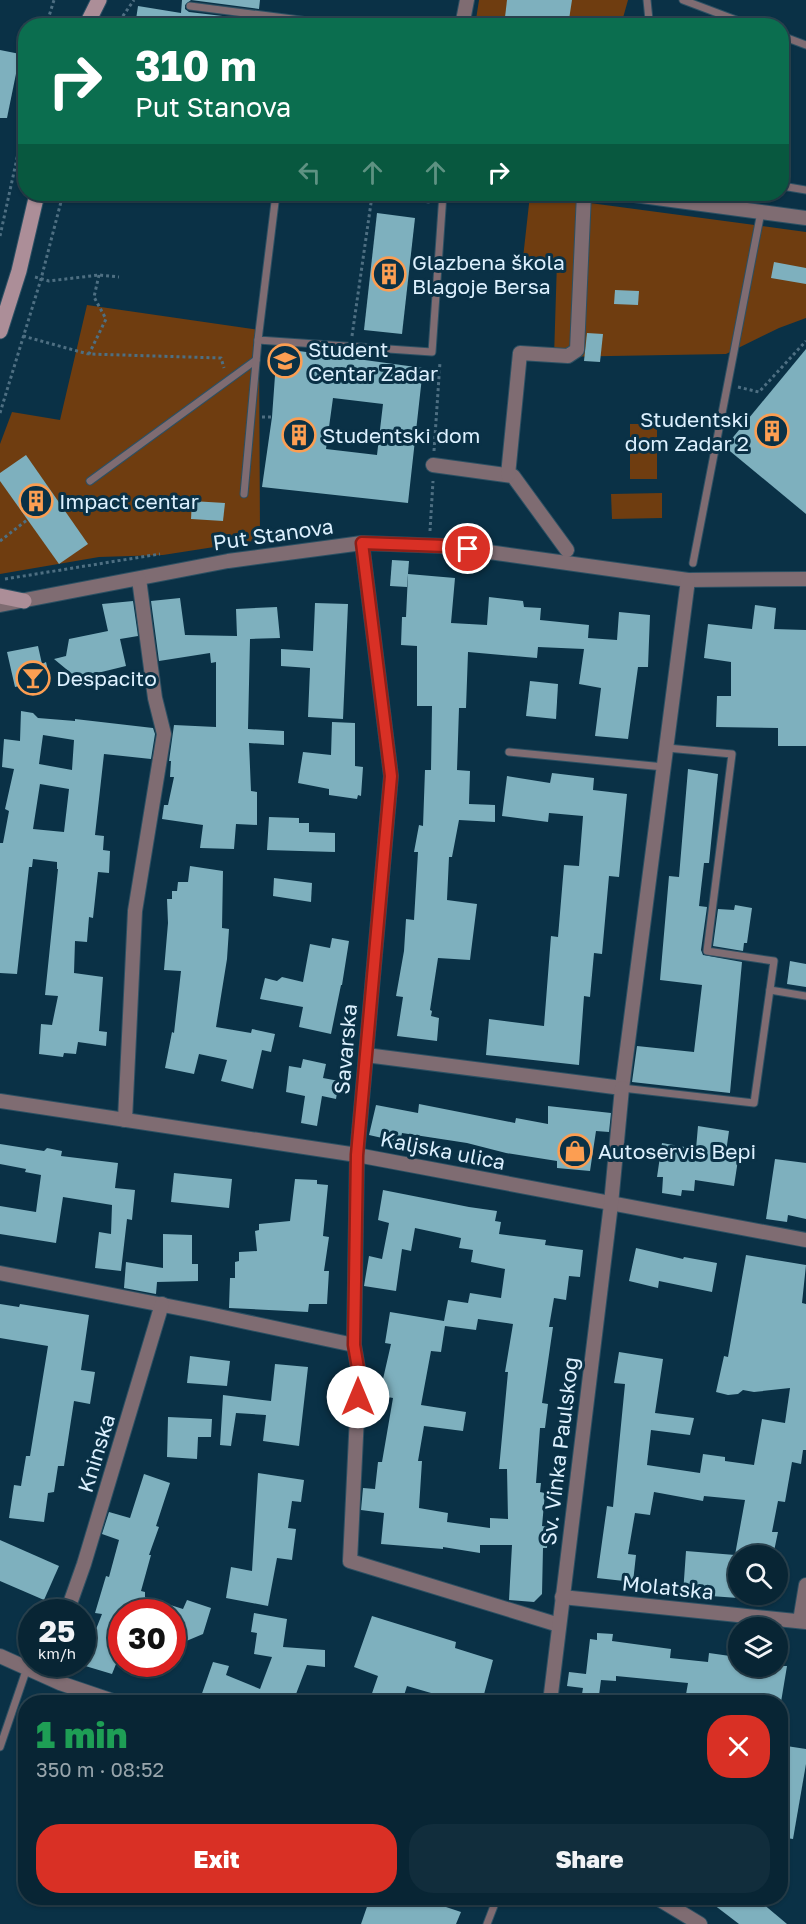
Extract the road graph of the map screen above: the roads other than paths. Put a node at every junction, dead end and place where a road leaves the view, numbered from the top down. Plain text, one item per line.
1 (99, 0) edge
2 (467, 0) edge
3 (646, 0) edge
4 (683, 0) edge
5 (190, 6) dead end
6 (91, 18) edge
7 (266, 18) edge
8 (464, 18) edge
9 (649, 18) edge
10 (731, 18) edge
11 (789, 39) edge
12 (806, 45) edge
13 (789, 187) edge
14 (806, 190) edge
15 (35, 201) edge
16 (275, 201) edge
17 (443, 201) edge
18 (584, 201) edge
19 (679, 201) edge
20 (761, 212) junction
21 (806, 218) edge
22 (3, 311) edge
23 (0, 331) edge
24 (258, 340) junction
25 (256, 360) junction
26 (434, 465) dead end
27 (508, 475) junction
28 (90, 481) dead end
29 (244, 494) dead end
30 (362, 543) junction
31 (567, 550) dead end
32 (693, 563) dead end
33 (139, 579) junction
34 (806, 579) edge
35 (688, 580) junction
36 (0, 596) edge
37 (24, 601) junction
38 (0, 605) edge
39 (667, 748) junction
40 (509, 752) dead end
41 (664, 767) junction
42 (770, 990) junction
43 (806, 996) edge
44 (366, 1054) junction
45 (622, 1088) junction
46 (0, 1101) edge
47 (125, 1120) junction
48 (357, 1155) junction
49 (611, 1204) junction
50 (806, 1240) edge
51 (0, 1273) edge
52 (162, 1304) junction
53 (354, 1345) junction
54 (806, 1585) edge
55 (562, 1597) junction
56 (72, 1599) edge
57 (803, 1622) edge
58 (559, 1625) junction
59 (0, 1656) edge
60 (18, 1664) edge
61 (24, 1677) edge
62 (62, 1677) edge
63 (101, 1695) edge
64 (551, 1695) edge
65 (0, 1747) edge
66 (494, 1905) edge
67 (669, 1905) edge
68 (487, 1924) edge
69 (700, 1924) edge

1 - 6 main road
2 - 8 street
3 - 9 lane
4 - 10 lane
5 - 7 lane
11 - 12 lane
13 - 14 lane
15 - 22 main road
16 - 24 lane
17 - 24 lane
18 - 27 street
19 - 20 street
20 - 21 street
20 - 32 lane
22 - 23 main road
24 - 25 lane
25 - 28 lane
25 - 29 lane
26 - 27 street
27 - 31 street
30 - 33 street, Put Stanova
30 - 35 street, Put Stanova
30 - 44 street, Savarska
33 - 37 street, Put Stanova
33 - 47 street
34 - 35 street, Put Stanova
35 - 39 street, Sv. Vinka Paulskog
36 - 37 main road
37 - 38 street, Put Stanova
39 - 41 street, Sv. Vinka Paulskog
39 - 42 lane
40 - 41 lane
41 - 45 street, Sv. Vinka Paulskog
42 - 43 lane
42 - 45 lane
44 - 45 street
44 - 48 street, Savarska
45 - 49 street, Sv. Vinka Paulskog
46 - 47 street, Kaljska ulica
47 - 48 street, Kaljska ulica
48 - 49 street, Kaljska ulica
48 - 53 street, Savarska
49 - 50 street, Kaljska ulica
49 - 55 street, Sv. Vinka Paulskog
51 - 52 street
52 - 53 street
52 - 56 street, Kninska
53 - 58 street, Savarska
54 - 57 street
55 - 57 street, Molatska
55 - 58 street, Sv. Vinka Paulskog
58 - 64 street, Sv. Vinka Paulskog
59 - 60 street
61 - 65 lane
62 - 63 street
66 - 68 lane
67 - 69 street

